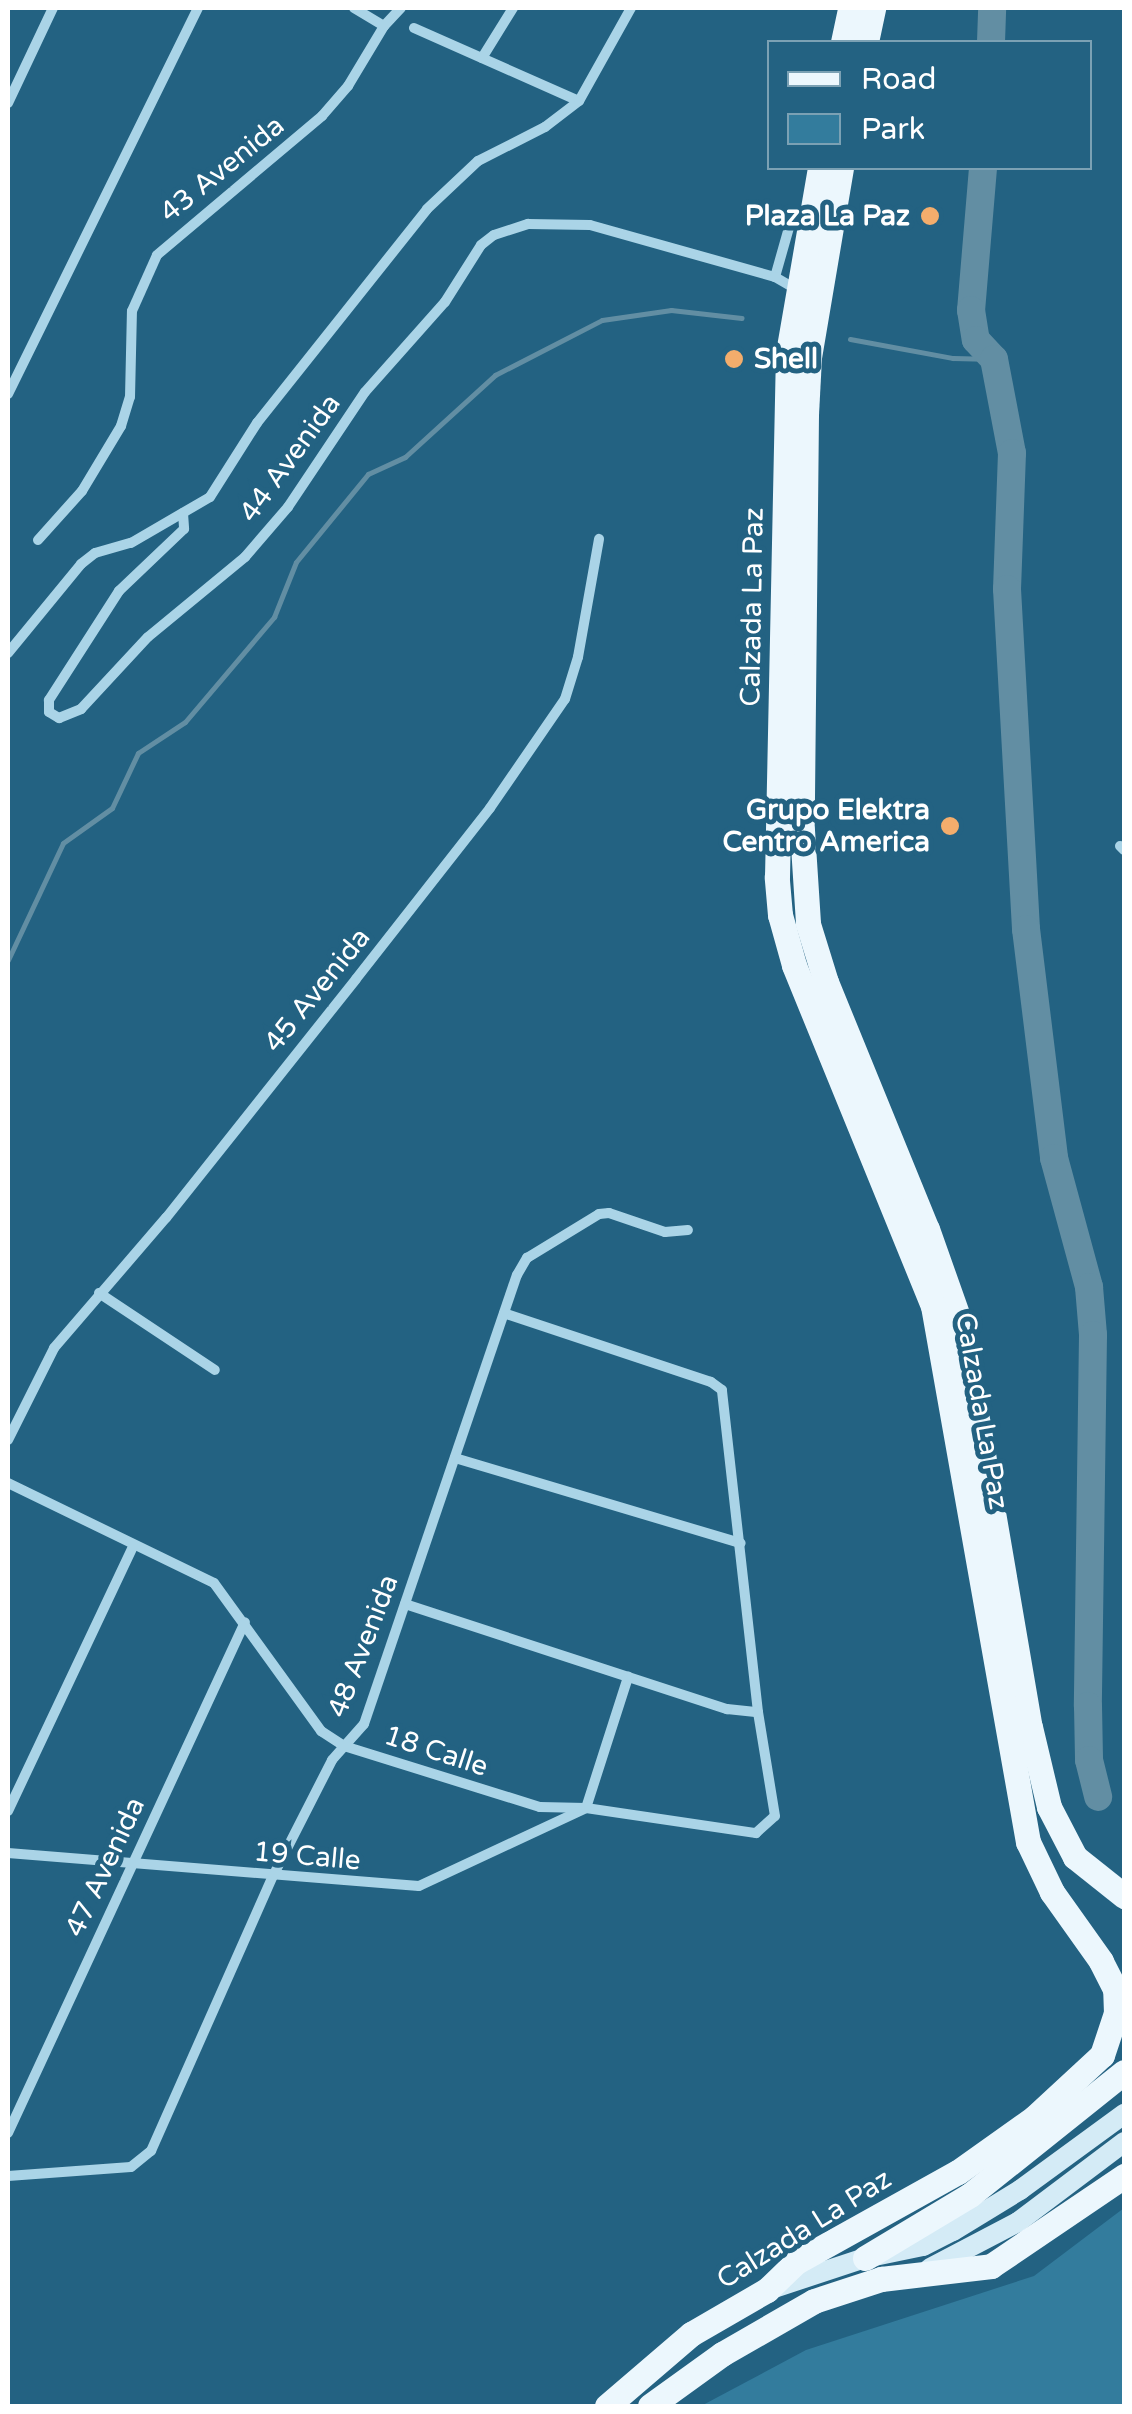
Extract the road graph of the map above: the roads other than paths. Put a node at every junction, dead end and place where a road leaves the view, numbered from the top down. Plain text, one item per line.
1 (53, 8) edge
2 (198, 8) edge
3 (354, 8) edge
4 (401, 8) edge
5 (513, 8) edge
6 (631, 8) edge
7 (850, 8) edge
8 (873, 8) edge
9 (384, 26) junction
10 (414, 28) dead end
11 (844, 40) edge
12 (866, 40) edge
13 (482, 58) junction
14 (579, 101) junction
15 (8, 103) edge
16 (819, 170) edge
17 (841, 170) edge
18 (790, 224) dead end
19 (786, 283) junction
20 (8, 394) edge
21 (183, 513) junction
22 (598, 539) dead end
23 (38, 540) dead end
24 (8, 654) edge
25 (688, 1230) dead end
26 (99, 1293) junction
27 (504, 1314) junction
28 (215, 1370) dead end
29 (8, 1440) edge
30 (455, 1458) junction
31 (8, 1484) edge
32 (741, 1544) junction
33 (133, 1546) junction
34 (405, 1604) junction
35 (245, 1622) junction
36 (628, 1677) junction
37 (758, 1712) junction
38 (344, 1746) junction
39 (1049, 1807) junction
40 (586, 1808) junction
41 (8, 1810) edge
42 (8, 1853) edge
43 (130, 1864) junction
44 (273, 1876) junction
45 (1124, 1896) edge
46 (1124, 1915) edge
47 (1124, 2072) edge
48 (1124, 2114) edge
49 (8, 2132) edge
50 (1124, 2142) edge
51 (8, 2176) edge
52 (1124, 2176) edge
53 (865, 2258) junction
54 (904, 2276) junction
55 (767, 2290) junction
56 (607, 2406) edge
57 (650, 2406) edge

1 - 15 street
2 - 20 street
3 - 9 street
4 - 9 street, 43 Avenida
5 - 13 street
6 - 14 street, 44 Avenida
7 - 11 main road
8 - 12 main road
9 - 23 street, 43 Avenida
10 - 13 street
13 - 14 street
14 - 21 street, 44 Avenida
16 - 19 main road, Calzada La Paz
17 - 39 main road, Calzada La Paz
18 - 19 street
19 - 21 street, 44 Avenida
19 - 55 main road, Calzada La Paz
21 - 24 street, 44 Avenida
22 - 26 street, 45 Avenida
25 - 27 street, 48 Avenida
26 - 28 street
26 - 29 street, 45 Avenida
27 - 30 street, 48 Avenida
27 - 32 street
30 - 32 street
30 - 34 street, 48 Avenida
31 - 33 street, 18 Calle
32 - 37 street
33 - 35 street, 18 Calle
33 - 41 street
34 - 36 street
34 - 38 street, 48 Avenida
35 - 38 street, 18 Calle
35 - 43 street, 47 Avenida
36 - 37 street
36 - 40 street
37 - 40 street, 18 Calle
38 - 40 street, 18 Calle
38 - 44 street, 48 Avenida
39 - 45 main road, Calzada La Paz
39 - 46 main road
40 - 44 street, 19 Calle
42 - 43 street, 19 Calle
43 - 44 street, 19 Calle
43 - 49 street, 47 Avenida
44 - 51 street, 48 Avenida
47 - 53 main road
48 - 53 main road
50 - 54 main road
52 - 54 main road
53 - 55 main road
54 - 57 main road
55 - 56 main road, Calzada La Paz

